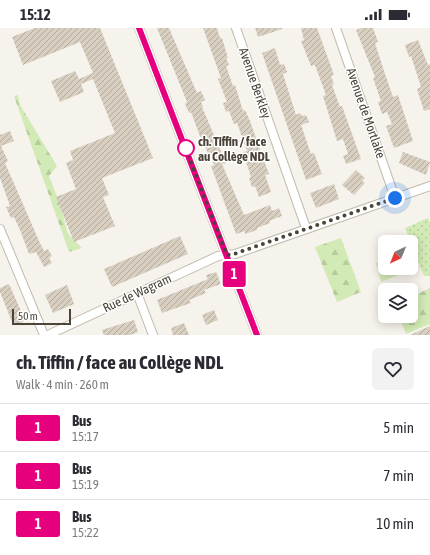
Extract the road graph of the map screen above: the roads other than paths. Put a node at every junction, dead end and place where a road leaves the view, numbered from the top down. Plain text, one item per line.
1 (139, 28) edge
2 (236, 28) edge
3 (336, 28) edge
4 (430, 186) edge
5 (395, 198) junction
6 (306, 228) junction
7 (0, 229) edge
8 (227, 255) junction
9 (137, 293) junction
10 (44, 335) edge
11 (48, 335) edge
12 (153, 335) edge
13 (257, 335) edge

1 - 8 street
2 - 6 street, Avenue Berkley
3 - 5 street, Avenue de Mortlake
4 - 5 street, Rue de Wagram
5 - 6 street, Rue de Wagram
6 - 8 street, Rue de Wagram
7 - 10 street
8 - 9 street, Rue de Wagram
8 - 13 street
9 - 11 street, Rue de Wagram
9 - 12 street

